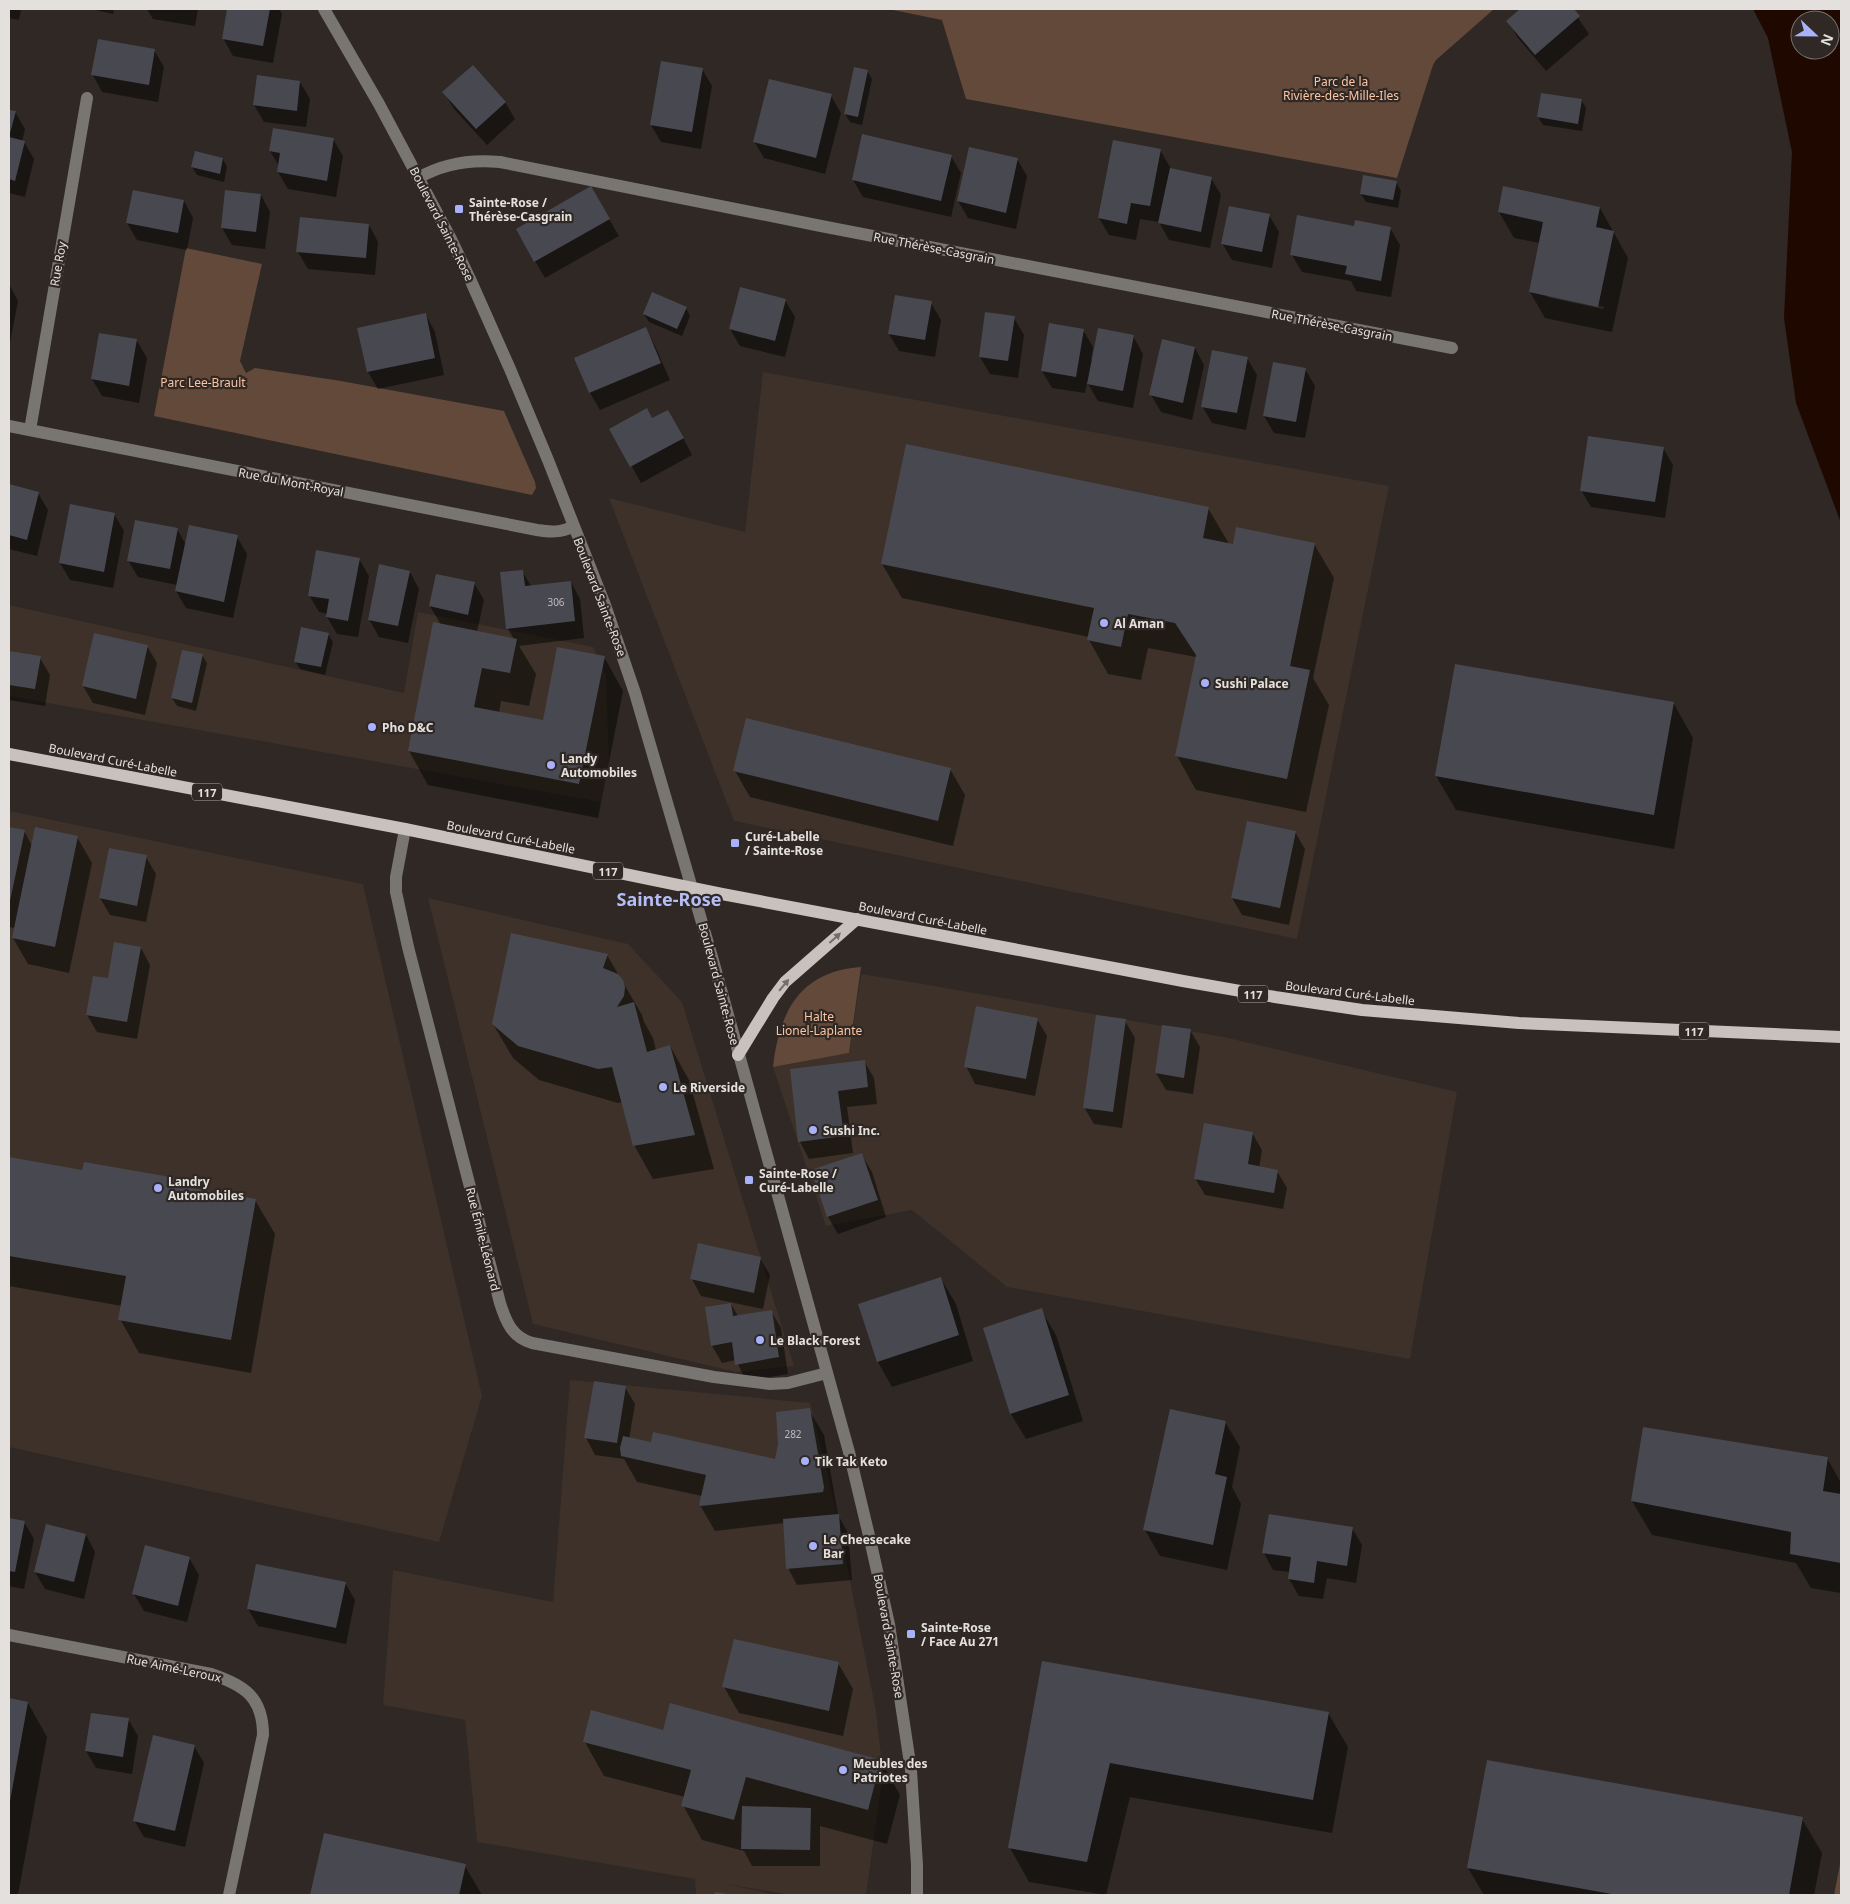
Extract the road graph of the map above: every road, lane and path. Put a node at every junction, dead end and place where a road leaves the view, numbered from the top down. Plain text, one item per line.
1 (324, 9) edge
2 (86, 98) dead end
3 (418, 178) junction
4 (1452, 348) dead end
5 (9, 426) edge
6 (30, 430) junction
7 (574, 526) junction
8 (9, 754) edge
9 (405, 830) junction
10 (691, 888) junction
11 (857, 919) junction
12 (1841, 1037) edge
13 (738, 1055) junction
14 (827, 1373) junction
15 (9, 1635) edge
16 (230, 1895) edge
17 (917, 1895) edge

1 - 3 street, Boulevard Sainte-Rose
2 - 6 street, Rue Roy
3 - 4 street, Rue Thérèse-Casgrain
3 - 7 street, Boulevard Sainte-Rose
5 - 6 street, Rue du Mont-Royal
6 - 7 street, Rue du Mont-Royal
7 - 10 street, Boulevard Sainte-Rose
8 - 9 main road, Boulevard Curé-Labelle / 117
9 - 10 main road, Boulevard Curé-Labelle / 117
9 - 14 street, Rue Émile-Léonard
10 - 11 main road, Boulevard Curé-Labelle / 117
10 - 13 street, Boulevard Sainte-Rose
11 - 12 main road, Boulevard Curé-Labelle / 117
13 -> 11 main road
13 - 14 street, Boulevard Sainte-Rose
14 - 17 street, Boulevard Sainte-Rose
15 - 16 street, Rue Aimé-Leroux

